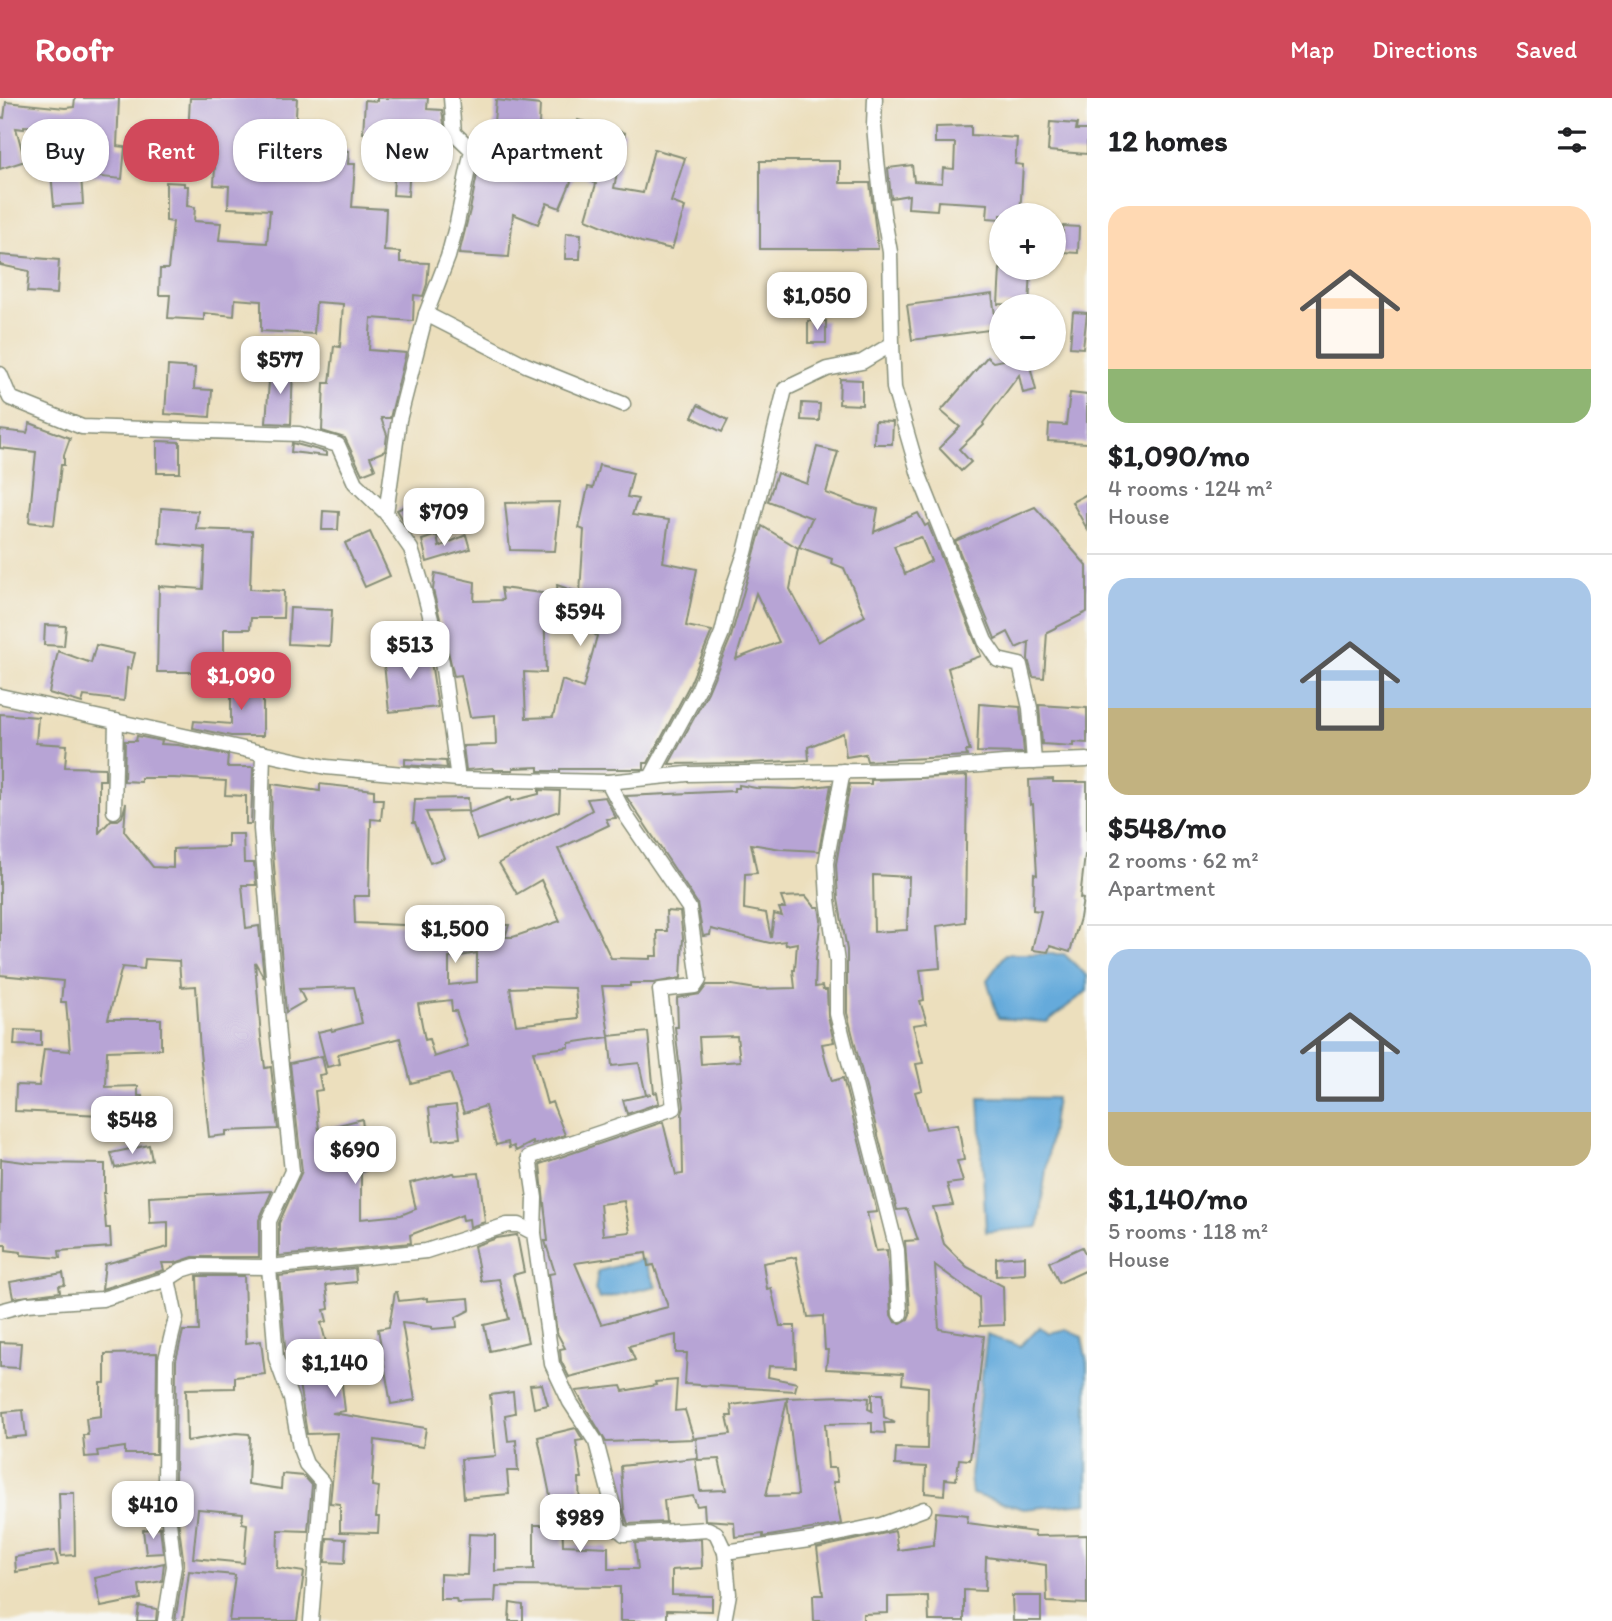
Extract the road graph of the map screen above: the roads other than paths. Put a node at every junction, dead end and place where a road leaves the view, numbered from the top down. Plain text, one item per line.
1 (451, 98) edge
2 (875, 98) edge
3 (426, 314) junction
4 (892, 344) junction
5 (0, 374) edge
6 (623, 404) dead end
7 (386, 513) junction
8 (0, 696) edge
9 (116, 721) junction
10 (263, 753) junction
11 (1087, 760) edge
12 (1034, 762) junction
13 (843, 771) junction
14 (651, 778) junction
15 (458, 779) junction
16 (608, 782) junction
17 (114, 811) dead end
18 (534, 1233) junction
19 (268, 1267) junction
20 (168, 1279) junction
21 (0, 1311) edge
22 (900, 1314) dead end
23 (924, 1509) dead end
24 (725, 1552) junction
25 (165, 1621) edge
26 (311, 1621) edge
27 (724, 1621) edge

1 - 3 street
2 - 4 street
3 - 6 street
3 - 7 street
4 - 12 street
4 - 14 street
5 - 7 street
7 - 15 street
8 - 9 street
9 - 10 street
9 - 17 street
10 - 15 street
10 - 19 street
11 - 12 street
12 - 13 street
13 - 14 street
13 - 22 street
14 - 16 street
15 - 16 street
16 - 18 street
18 - 19 street
18 - 24 street
19 - 20 street
19 - 26 street
20 - 21 street
20 - 25 street
23 - 24 street
24 - 27 street

